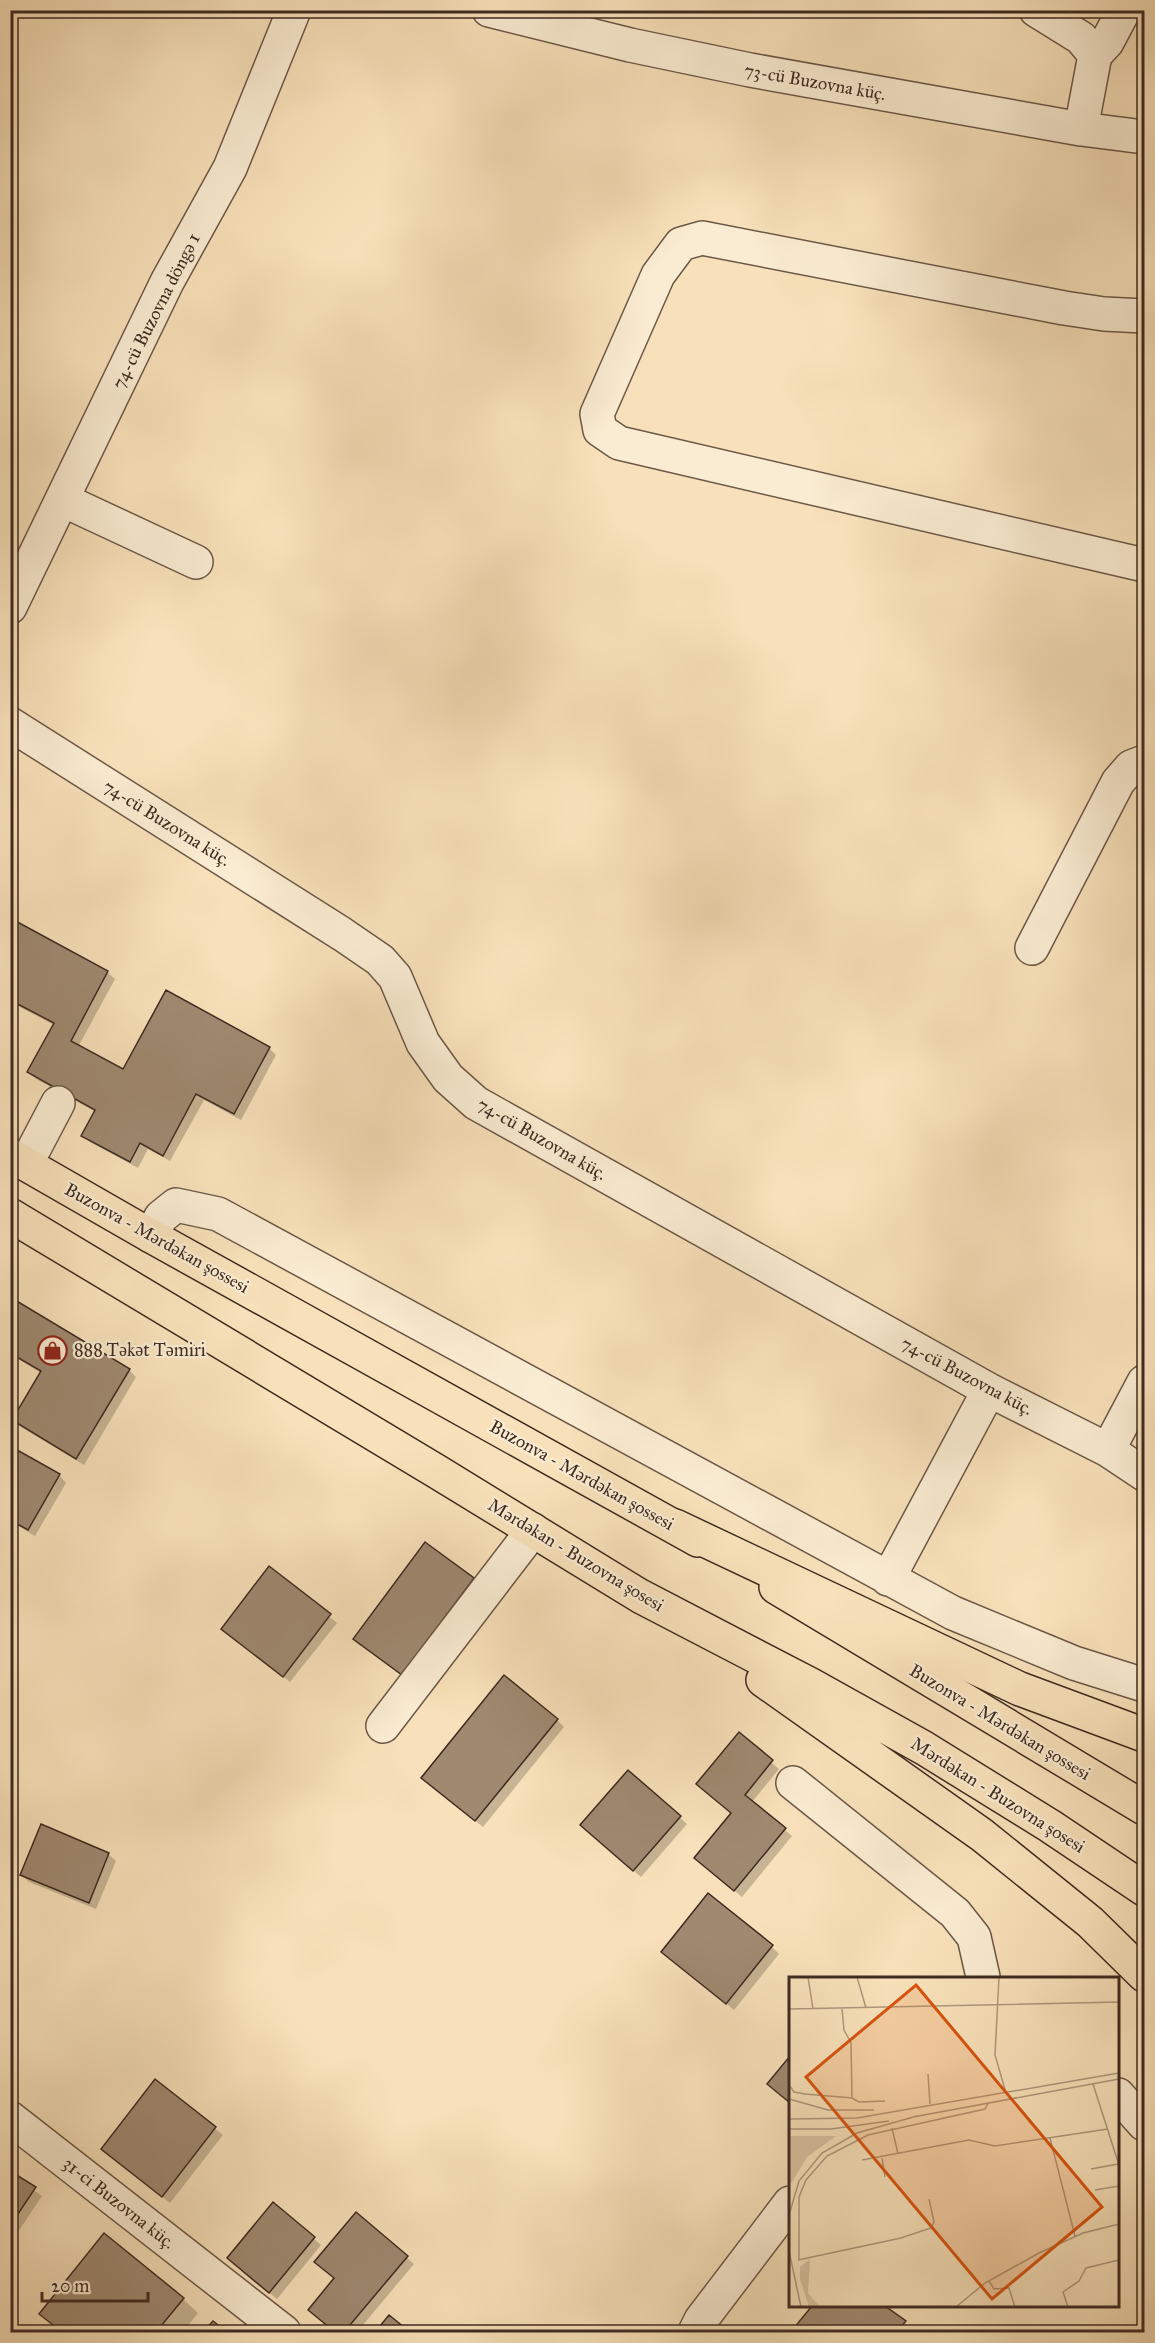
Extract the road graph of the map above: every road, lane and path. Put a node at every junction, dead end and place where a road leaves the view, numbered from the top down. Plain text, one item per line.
1 (294, 10) edge
2 (489, 10) edge
3 (1036, 10) edge
4 (1124, 10) edge
5 (1095, 55) junction
6 (1081, 129) junction
7 (1144, 137) edge
8 (1144, 316) edge
9 (63, 500) junction
10 (196, 562) dead end
11 (1144, 565) edge
12 (10, 607) edge
13 (10, 724) edge
14 (1144, 762) edge
15 (1032, 948) dead end
16 (58, 1103) dead end
17 (18, 1160) edge
18 (10, 1215) edge
19 (151, 1236) junction
20 (1144, 1382) edge
21 (989, 1390) junction
22 (1108, 1450) junction
23 (1144, 1474) edge
24 (675, 1526) junction
25 (533, 1530) junction
26 (888, 1579) junction
27 (640, 1596) junction
28 (1144, 1685) edge
29 (383, 1726) dead end
30 (1144, 1736) edge
31 (793, 1783) dead end
32 (1144, 1808) edge
33 (1144, 1889) edge
34 (1144, 1975) edge
35 (984, 1977) edge
36 (1119, 2096) edge
37 (10, 2118) edge
38 (1144, 2124) edge
39 (789, 2204) edge
40 (284, 2332) edge
41 (695, 2332) edge

1 - 9 street, 74-cü Buzovna döngə 1
2 - 6 street, 73-cü Buzovna küç.
3 - 5 street
4 - 5 street
5 - 6 street
6 - 7 street, 73-cü Buzovna küç.
8 - 11 street
9 - 10 street
9 - 12 street, 74-cü Buzovna döngə 1
13 - 21 street, 74-cü Buzovna küç.
14 - 15 street
16 - 17 street
17 - 19 main road, Buzonva - Mərdəkan şossesi
18 - 25 main road, Mərdəkan - Buzovna şosesi
19 - 24 main road, Buzonva - Mərdəkan şossesi
19 - 26 street
20 - 22 street
21 - 22 street, 74-cü Buzovna küç.
21 - 26 street
22 - 23 street, 74-cü Buzovna küç.
24 - 30 main road
24 - 32 main road, Buzonva - Mərdəkan şossesi
25 - 27 main road, Mərdəkan - Buzovna şosesi
25 - 29 street
26 - 28 street
27 - 33 main road, Mərdəkan - Buzovna şosesi
27 - 34 main road
31 - 35 street
36 - 38 street
37 - 40 street, 31-ci Buzovna küç.
39 - 41 street

